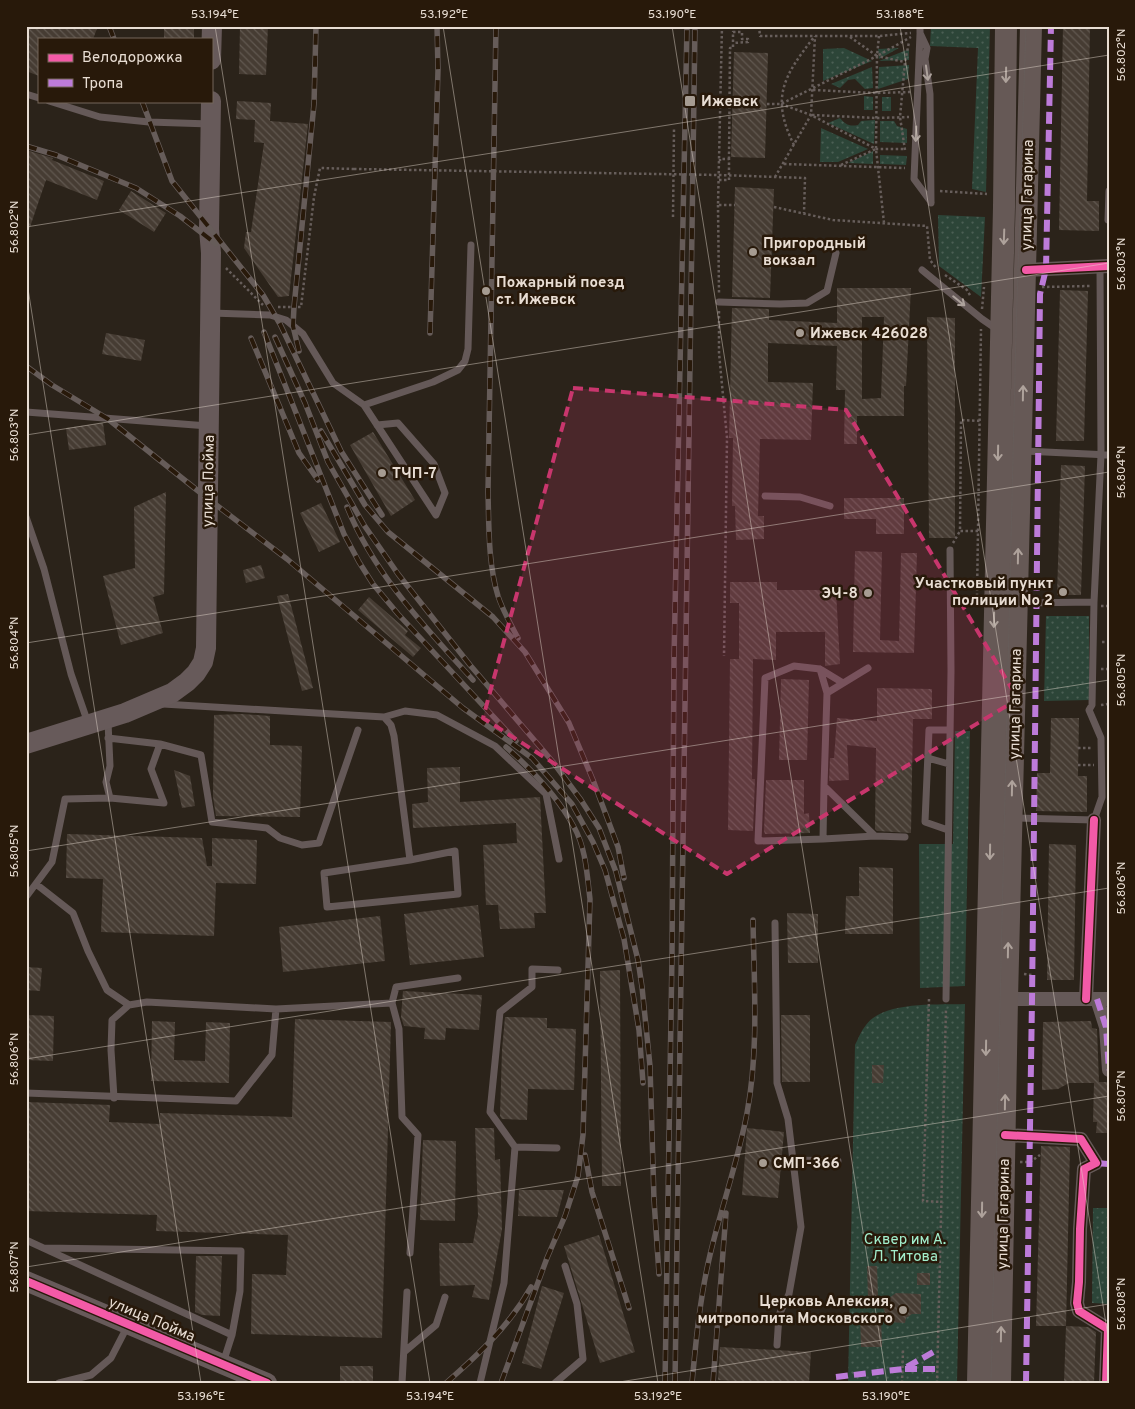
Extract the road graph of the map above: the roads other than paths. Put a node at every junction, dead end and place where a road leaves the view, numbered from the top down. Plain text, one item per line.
1 (1006, 26) edge
2 (1031, 26) edge
3 (920, 29) edge
4 (26, 94) edge
5 (38, 98) edge
6 (52, 102) edge
7 (211, 102) edge
8 (210, 124) junction
9 (1109, 191) edge
10 (1108, 220) dead end
11 (471, 245) dead end
12 (836, 253) dead end
13 (1104, 266) edge
14 (922, 270) dead end
15 (1026, 270) junction
16 (719, 302) road end
17 (210, 313) junction
18 (1001, 332) junction
19 (364, 406) junction
20 (26, 412) edge
21 (377, 424) junction
22 (209, 426) junction
23 (1021, 451) junction
24 (1105, 455) edge
25 (765, 496) dead end
26 (830, 506) dead end
27 (26, 517) edge
28 (950, 550) road end
29 (1094, 602) junction
30 (1017, 604) junction
31 (868, 668) dead end
32 (820, 669) junction
33 (843, 683) junction
34 (827, 693) junction
35 (150, 703) junction
36 (384, 718) junction
37 (102, 727) junction
38 (358, 730) dead end
39 (950, 730) junction
40 (1105, 738) edge
41 (26, 744) edge
42 (160, 744) junction
43 (928, 758) junction
44 (949, 764) junction
45 (824, 786) junction
46 (110, 798) junction
47 (1012, 818) junction
48 (1094, 820) junction
49 (948, 830) junction
50 (875, 836) junction
51 (905, 837) dead end
52 (823, 839) junction
53 (559, 859) dead end
54 (410, 860) junction
55 (36, 884) junction
56 (26, 897) edge
57 (775, 923) dead end
58 (558, 970) dead end
59 (458, 978) dead end
60 (946, 999) road end
61 (997, 999) junction
62 (1097, 999) edge
63 (392, 1003) junction
64 (129, 1005) junction
65 (276, 1009) junction
66 (1109, 1070) edge
67 (26, 1093) edge
68 (114, 1098) junction
69 (1004, 1135) junction
70 (515, 1147) junction
71 (557, 1148) dead end
72 (793, 1160) junction
73 (838, 1161) dead end
74 (1103, 1163) edge
75 (26, 1240) edge
76 (44, 1248) junction
77 (410, 1253) dead end
78 (565, 1266) dead end
79 (26, 1281) edge
80 (408, 1292) dead end
81 (444, 1297) dead end
82 (128, 1324) junction
83 (1109, 1329) edge
84 (232, 1335) junction
85 (776, 1345) dead end
86 (404, 1352) junction
87 (222, 1364) junction
88 (59, 1383) edge
89 (267, 1383) edge
90 (402, 1383) edge
91 (480, 1383) edge
92 (555, 1383) edge
93 (978, 1383) edge
94 (1000, 1383) edge
95 (1106, 1383) edge

1 -> 18 main road, улица Гагарина
2 - 15 main road, улица Гагарина
3 - 3 lane
4 - 5 lane
6 - 8 lane
7 - 8 main road, улица Пойма
8 - 17 main road, улица Пойма
9 - 10 lane
11 - 19 lane
12 - 16 lane
13 - 15 street
13 - 24 lane
14 -> 18 lane
23 -> 15 main road, улица Гагарина
17 - 19 lane
17 - 22 main road, улица Пойма
18 -> 61 main road, улица Гагарина
19 - 21 lane
20 - 22 lane
21 - 21 lane
22 - 35 main road, улица Пойма
23 - 24 lane
30 -> 23 main road, улица Гагарина
24 - 29 lane
25 - 26 lane
27 - 37 lane
28 - 39 lane
29 - 30 lane
29 - 40 lane
47 -> 30 main road, улица Гагарина
31 - 33 lane
32 - 33 lane
32 - 34 lane
32 - 52 lane
33 - 34 lane
34 - 45 lane
35 - 36 lane
35 - 37 main road, улица Пойма
36 - 53 lane
36 - 54 lane
37 - 41 main road, улица Пойма
37 - 42 lane
37 - 46 lane
38 - 42 lane
39 - 43 lane
39 - 44 lane
40 - 48 lane
42 - 46 lane
43 - 44 lane
43 - 49 lane
44 - 49 lane
45 - 50 lane
45 - 52 lane
46 - 55 lane
47 - 48 lane
61 -> 47 main road, улица Гагарина
48 - 62 street
49 - 60 lane
50 - 51 lane
50 - 52 lane
54 - 54 lane
55 - 56 lane
55 - 64 lane
57 - 72 lane
58 - 70 lane
59 - 63 lane
61 - 62 street
69 -> 61 main road, улица Гагарина
61 -> 93 main road, улица Гагарина
62 - 66 street
63 - 65 lane
63 - 77 lane
64 - 65 lane
64 - 68 lane
65 - 68 lane
67 - 68 lane
69 - 74 street
94 -> 69 main road, улица Гагарина
70 - 71 lane
70 - 91 lane
72 - 73 lane
72 - 85 lane
74 - 83 street
75 - 76 lane
76 - 84 lane
76 - 84 lane
78 - 92 lane
79 - 82 main road, улица Пойма
80 - 86 lane
81 - 86 lane
82 - 87 main road, улица Пойма
82 - 88 lane
83 - 95 street
84 - 87 lane
86 - 90 lane
87 - 89 main road, улица Пойма

